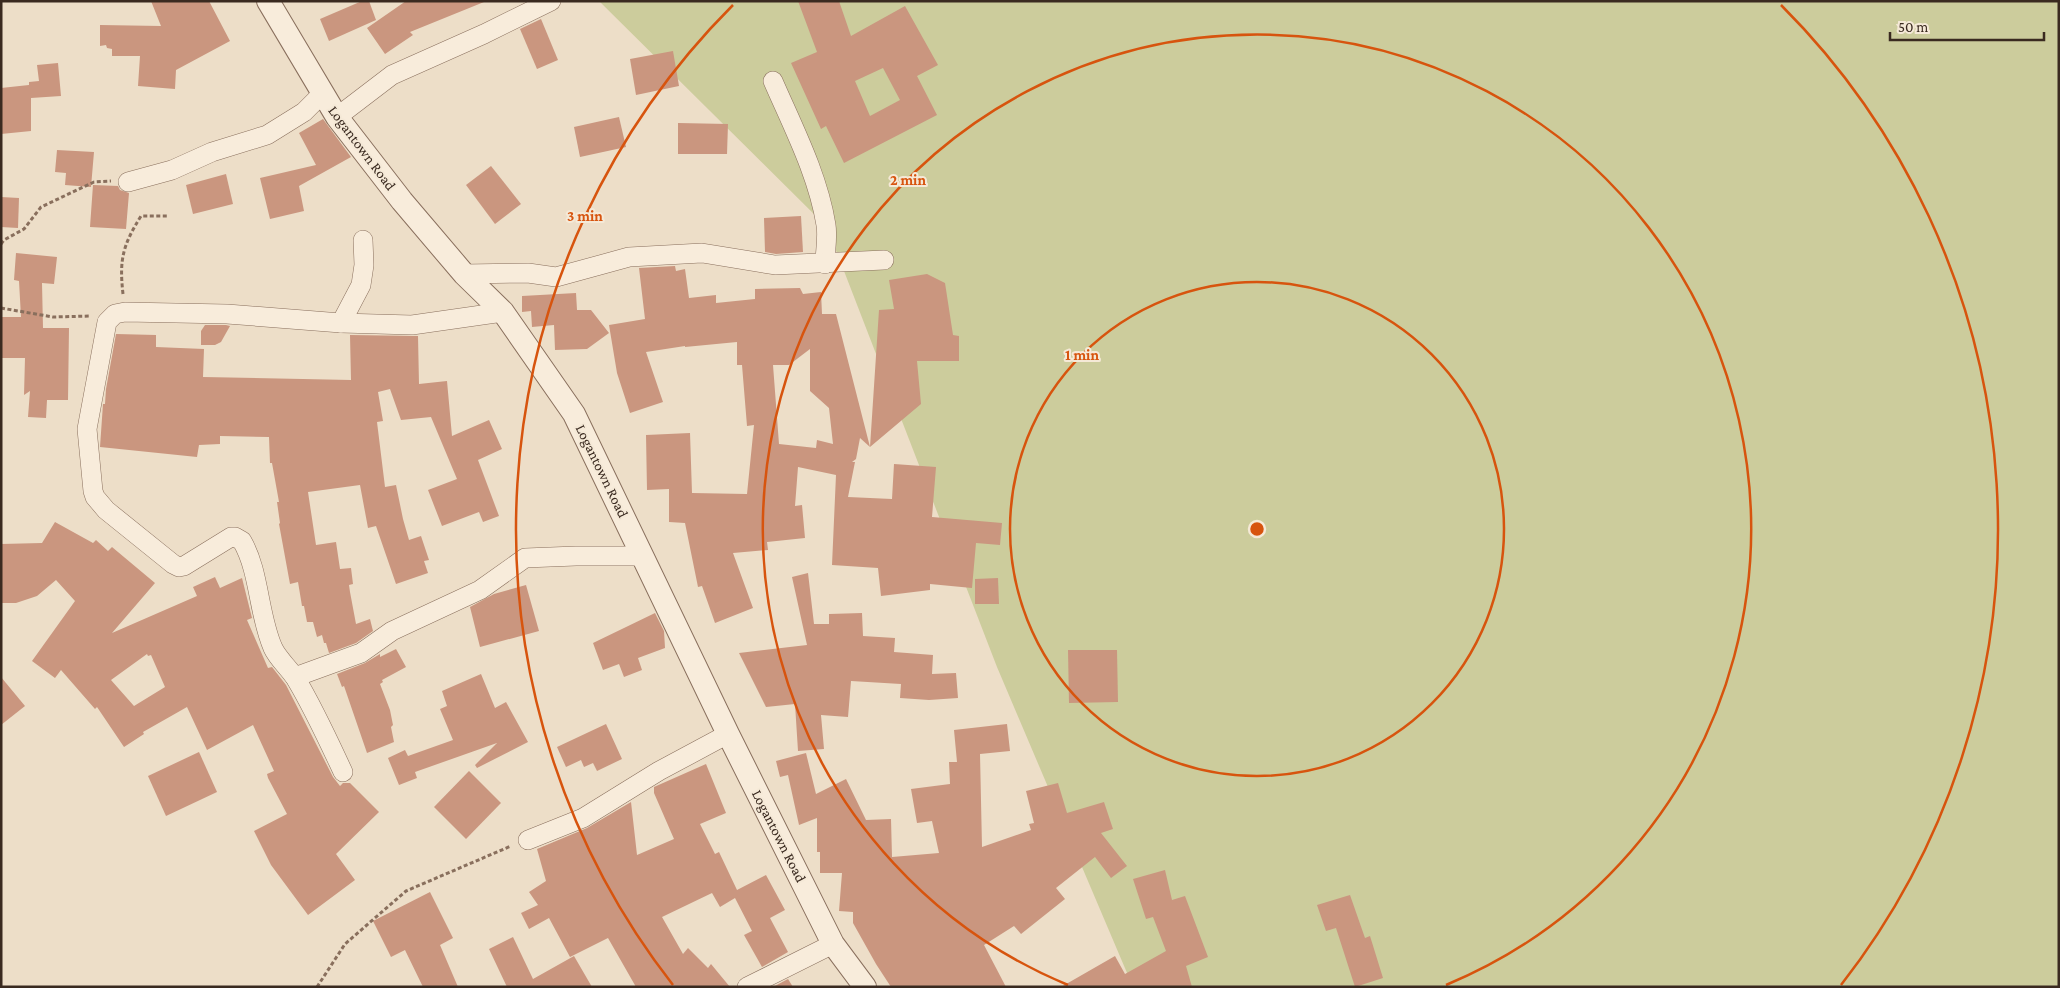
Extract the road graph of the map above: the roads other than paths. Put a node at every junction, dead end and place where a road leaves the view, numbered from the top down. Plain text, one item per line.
1 (268, 1) edge
2 (551, 1) edge
3 (773, 81) dead end
4 (322, 93) junction
5 (337, 117) junction
6 (128, 182) road end
7 (363, 240) dead end
8 (884, 260) dead end
9 (824, 264) junction
10 (464, 274) junction
11 (503, 312) junction
12 (341, 323) junction
13 (642, 556) junction
14 (295, 677) junction
15 (728, 734) junction
16 (343, 772) dead end
17 (528, 840) road end
18 (833, 944) junction
19 (747, 987) edge
20 (865, 987) edge

1 - 4 street, Logantown Road
2 - 5 street
3 - 9 street
4 - 5 street, Logantown Road
4 - 6 street
5 - 10 street, Logantown Road
7 - 12 street
8 - 9 street
9 - 10 street
10 - 11 street, Logantown Road
11 - 12 street
11 - 13 street, Logantown Road
12 - 14 street
13 - 14 street
13 - 15 street, Logantown Road
14 - 16 street
15 - 17 street
15 - 18 street, Logantown Road
18 - 19 street
18 - 20 street, Logantown Road

